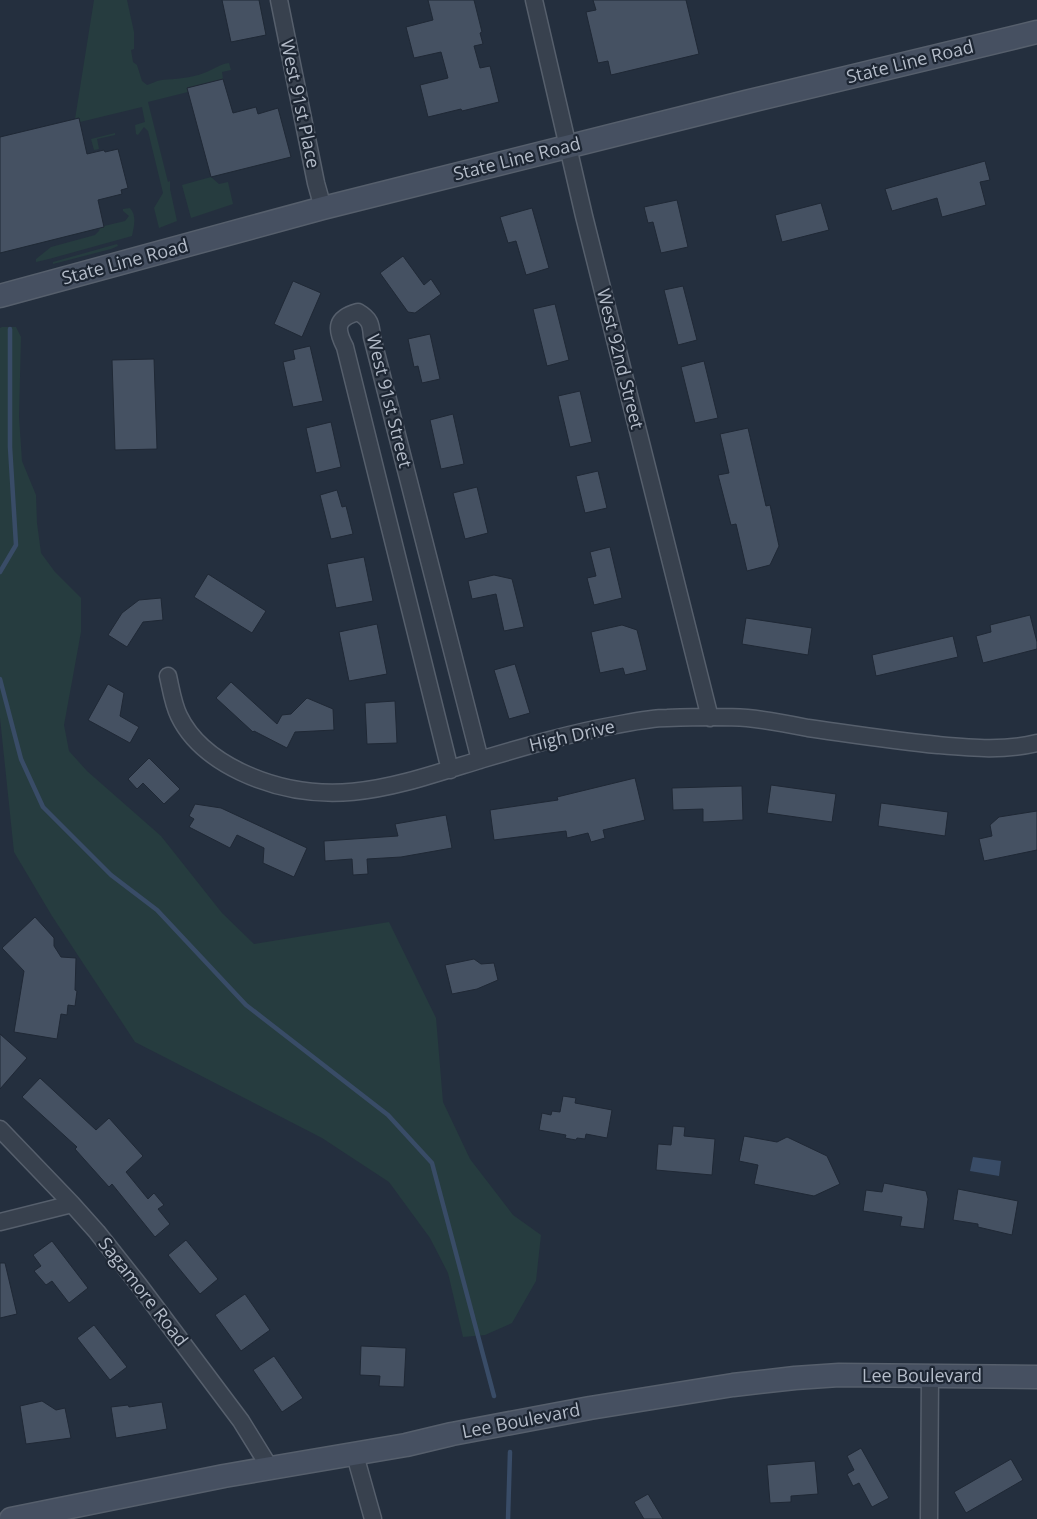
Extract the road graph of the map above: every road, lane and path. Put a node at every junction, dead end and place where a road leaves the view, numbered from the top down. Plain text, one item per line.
1 (279, 0) edge
2 (534, 0) edge
3 (1037, 32) edge
4 (569, 146) junction
5 (323, 208) junction
6 (0, 296) edge
7 (168, 676) dead end
8 (710, 718) junction
9 (1037, 743) edge
10 (480, 760) junction
11 (450, 770) junction
12 (0, 1129) edge
13 (72, 1204) junction
14 (0, 1222) edge
15 (930, 1376) junction
16 (1037, 1377) edge
17 (355, 1455) junction
18 (270, 1468) junction
19 (11, 1519) edge
20 (373, 1519) edge
21 (930, 1519) edge

1 - 5 street, West 91st Place
2 - 4 street, West 92nd Street
3 - 4 main road, State Line Road
4 - 5 main road, State Line Road
4 - 8 street, West 92nd Street
5 - 6 main road, State Line Road
7 - 11 street, High Drive
8 - 9 street, High Drive
8 - 10 street, High Drive
10 - 11 street, High Drive
10 - 11 street, West 91st Street
12 - 13 street, Sagamore Road
13 - 14 street
13 - 18 street, Sagamore Road
15 - 16 main road, Lee Boulevard
15 - 17 main road, Lee Boulevard
15 - 21 street
17 - 18 main road, Lee Boulevard
17 - 20 street
18 - 19 main road, Lee Boulevard

